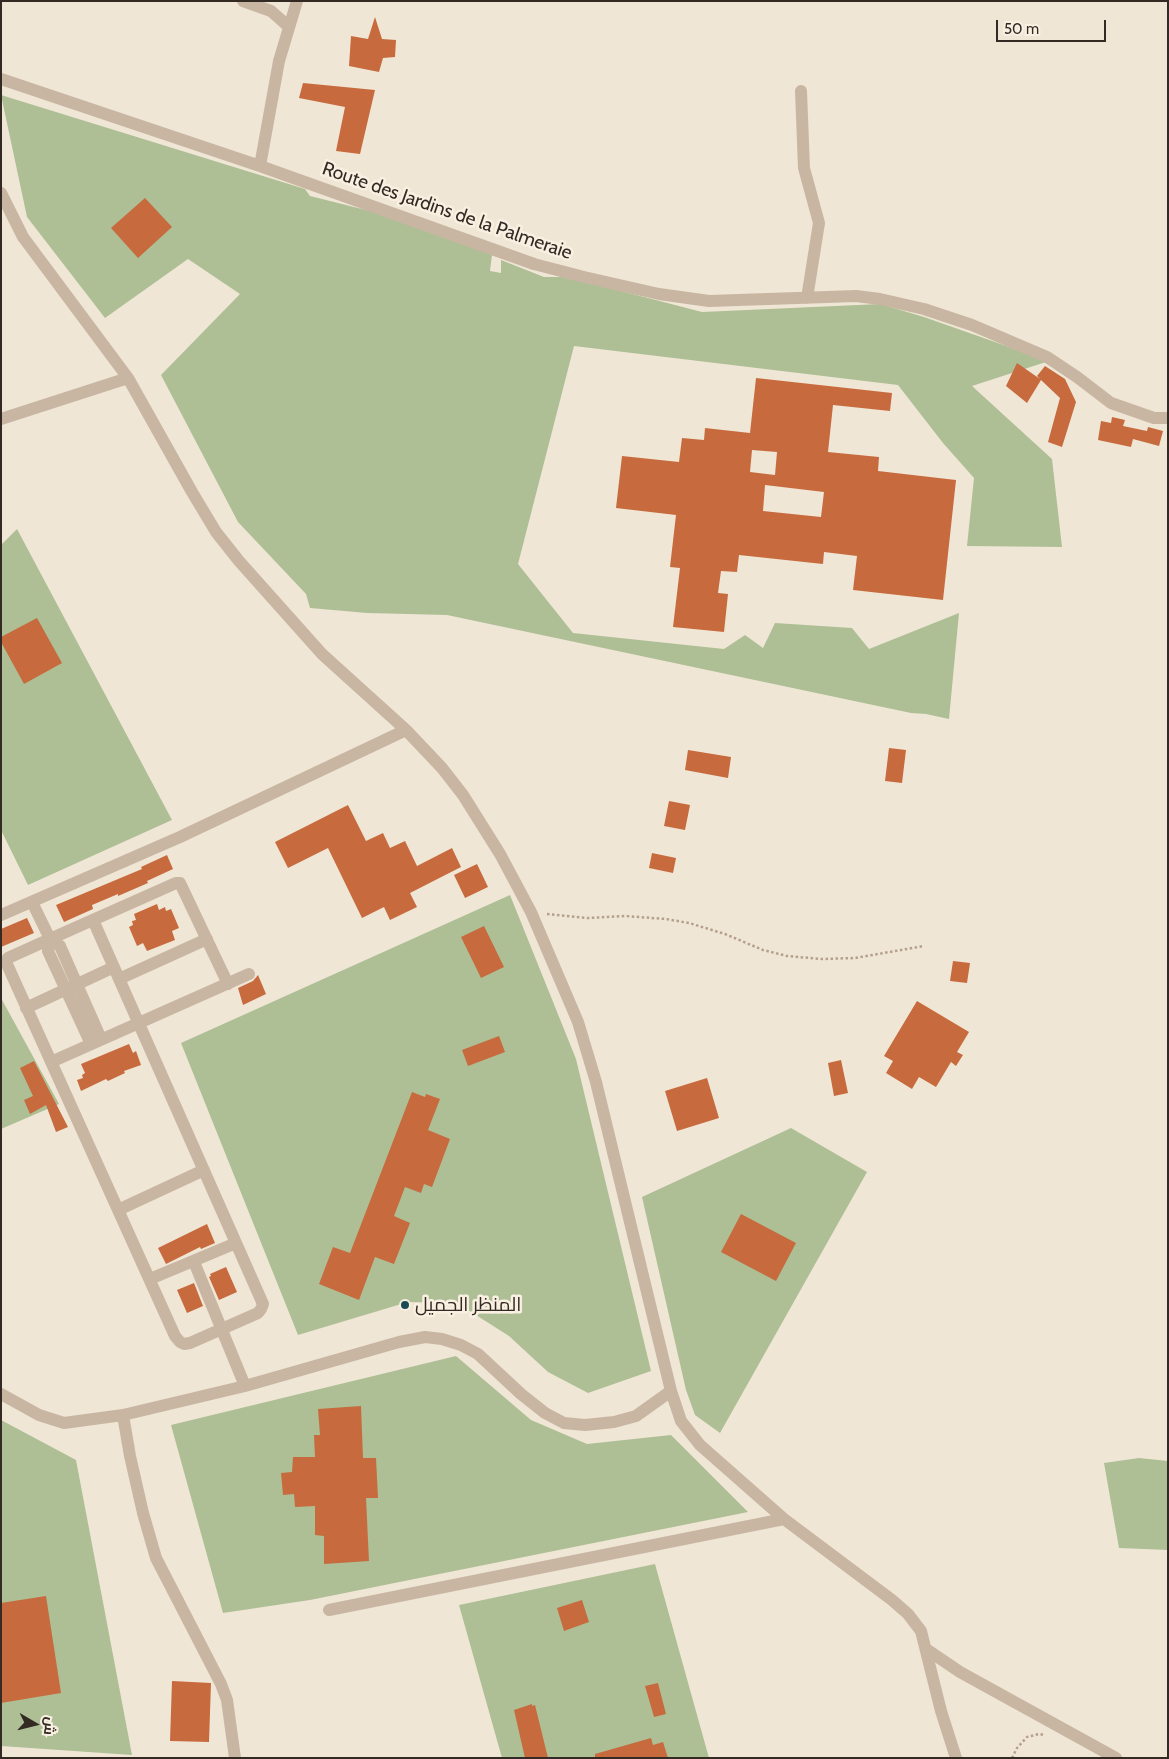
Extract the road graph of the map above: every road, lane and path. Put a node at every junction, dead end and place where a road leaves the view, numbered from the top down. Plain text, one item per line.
1 (243, 1) edge
2 (296, 1) edge
3 (288, 26) junction
4 (1, 79) edge
5 (801, 90) dead end
6 (260, 166) junction
7 (1, 193) edge
8 (808, 298) junction
9 (128, 378) junction
10 (1168, 418) edge
11 (1, 419) edge
12 (406, 730) junction
13 (32, 902) junction
14 (531, 912) junction
15 (1, 915) edge
16 (93, 920) junction
17 (50, 939) junction
18 (207, 940) junction
19 (924, 946) dead end
20 (117, 973) junction
21 (249, 974) dead end
22 (228, 984) junction
23 (77, 985) junction
24 (65, 990) junction
25 (26, 1008) junction
26 (139, 1023) junction
27 (96, 1042) junction
28 (51, 1062) junction
29 (204, 1170) junction
30 (118, 1210) junction
31 (236, 1243) junction
32 (194, 1262) junction
33 (150, 1279) junction
34 (223, 1329) junction
35 (245, 1386) junction
36 (671, 1391) junction
37 (1, 1394) edge
38 (124, 1415) junction
39 (784, 1519) junction
40 (329, 1610) dead end
41 (926, 1649) junction
42 (1048, 1735) dead end
43 (235, 1758) edge
44 (956, 1758) edge
45 (1012, 1758) edge
46 (1116, 1758) edge

1 - 3 street
2 - 3 street
3 - 6 street
4 - 6 street, Route des Jardins de la Palmeraie
5 - 8 street
6 - 8 street, Route des Jardins de la Palmeraie
7 - 9 street
8 - 10 street, Route des Jardins de la Palmeraie
9 - 11 street
9 - 12 street
12 - 13 street
12 - 14 street
13 - 15 street
13 - 17 street
14 - 19 path
14 - 36 street
16 - 17 street
16 - 18 street
16 - 20 street
17 - 23 street
17 - 24 street
17 - 25 street
18 - 20 street
18 - 22 street
20 - 23 street
20 - 26 street
21 - 22 street
22 - 26 street
23 - 24 street
23 - 27 street
24 - 25 street
24 - 27 street
25 - 28 street
26 - 27 street
26 - 29 street
27 - 28 street
28 - 30 street
29 - 30 street
29 - 31 street
30 - 33 street
31 - 32 street
31 - 34 street
32 - 33 street
32 - 34 street
33 - 34 street
34 - 35 street
35 - 36 street
35 - 38 street
36 - 39 street
37 - 38 street
38 - 43 street
39 - 40 street
39 - 41 street
41 - 44 street
41 - 46 street
42 - 45 path

